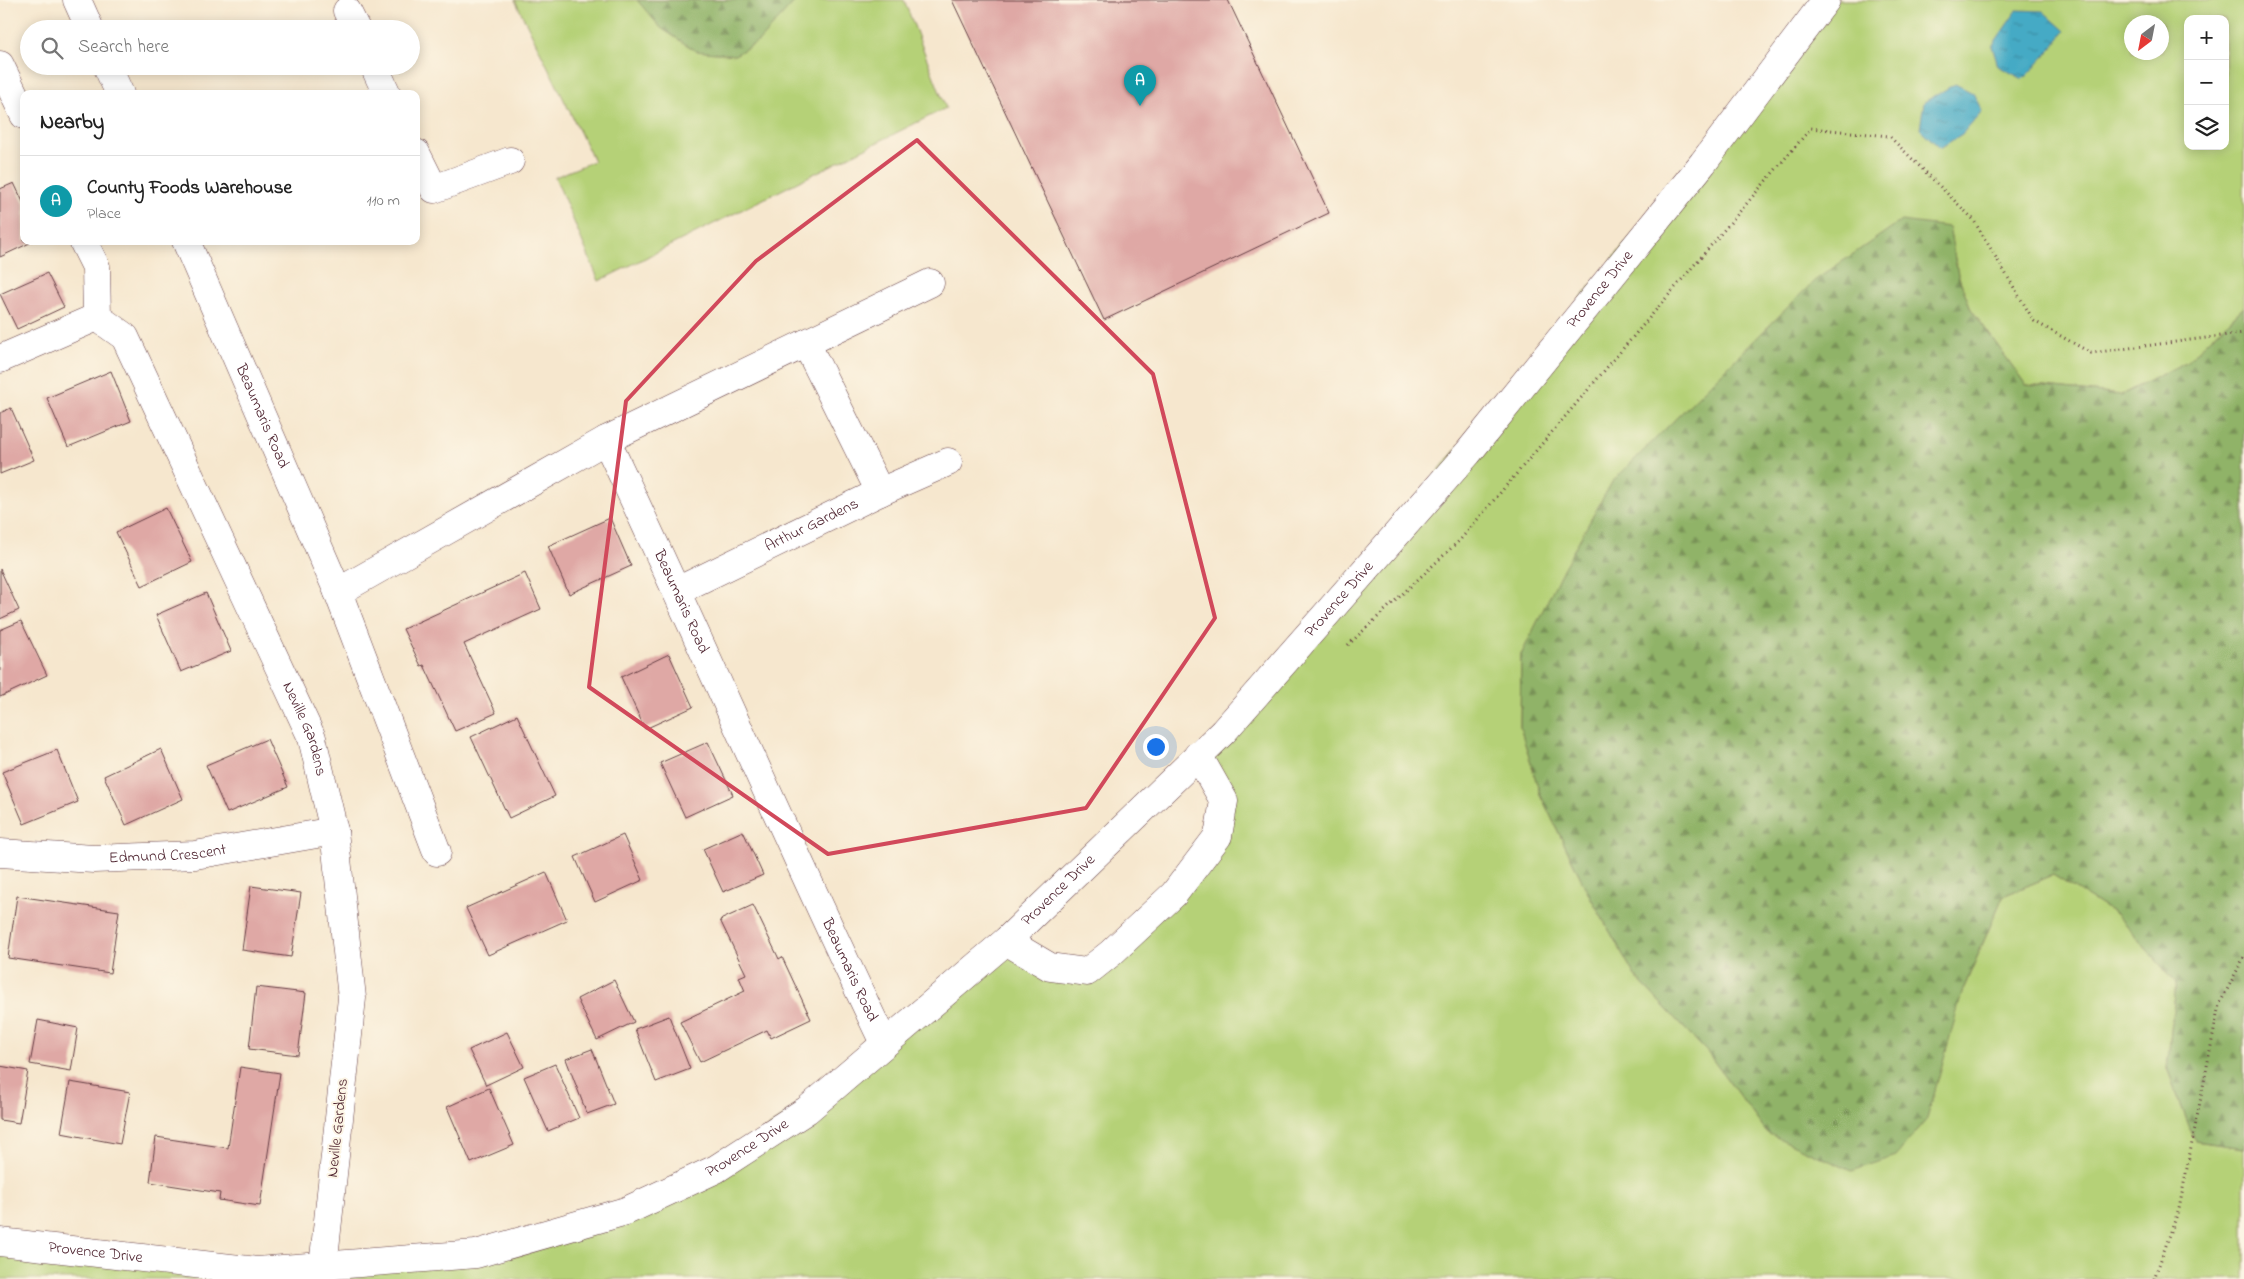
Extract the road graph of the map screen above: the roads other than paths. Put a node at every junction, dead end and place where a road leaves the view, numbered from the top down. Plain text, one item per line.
1 (77, 0) edge
2 (1826, 0) edge
3 (86, 20) edge
4 (0, 66) edge
5 (111, 75) edge
6 (118, 90) edge
7 (20, 108) edge
8 (420, 161) edge
9 (510, 161) dead end
10 (86, 245) edge
11 (188, 245) edge
12 (930, 283) dead end
13 (97, 317) junction
14 (806, 343) junction
15 (0, 359) edge
16 (606, 440) junction
17 (948, 462) dead end
18 (880, 492) junction
19 (677, 591) junction
20 (338, 592) junction
21 (1198, 755) junction
22 (334, 831) junction
23 (437, 852) dead end
24 (0, 853) edge
25 (1006, 940) junction
26 (884, 1043) junction
27 (0, 1242) edge
28 (323, 1267) junction

1 - 3 street
2 - 21 street, Provence Drive
4 - 7 street
5 - 6 street
8 - 9 street
10 - 13 street
11 - 20 street, Beaumaris Road
12 - 14 street
13 - 15 street
13 - 22 street, Neville Gardens
14 - 16 street
14 - 18 street
16 - 19 street, Beaumaris Road
16 - 20 street
17 - 18 street, Arthur Gardens
18 - 19 street, Arthur Gardens
19 - 26 street, Beaumaris Road
20 - 23 street, Beaumaris Road
21 - 25 street, Provence Drive
21 - 25 street
22 - 24 street, Edmund Crescent
22 - 28 street, Neville Gardens
25 - 26 street, Provence Drive
26 - 28 street, Provence Drive
27 - 28 street, Provence Drive

